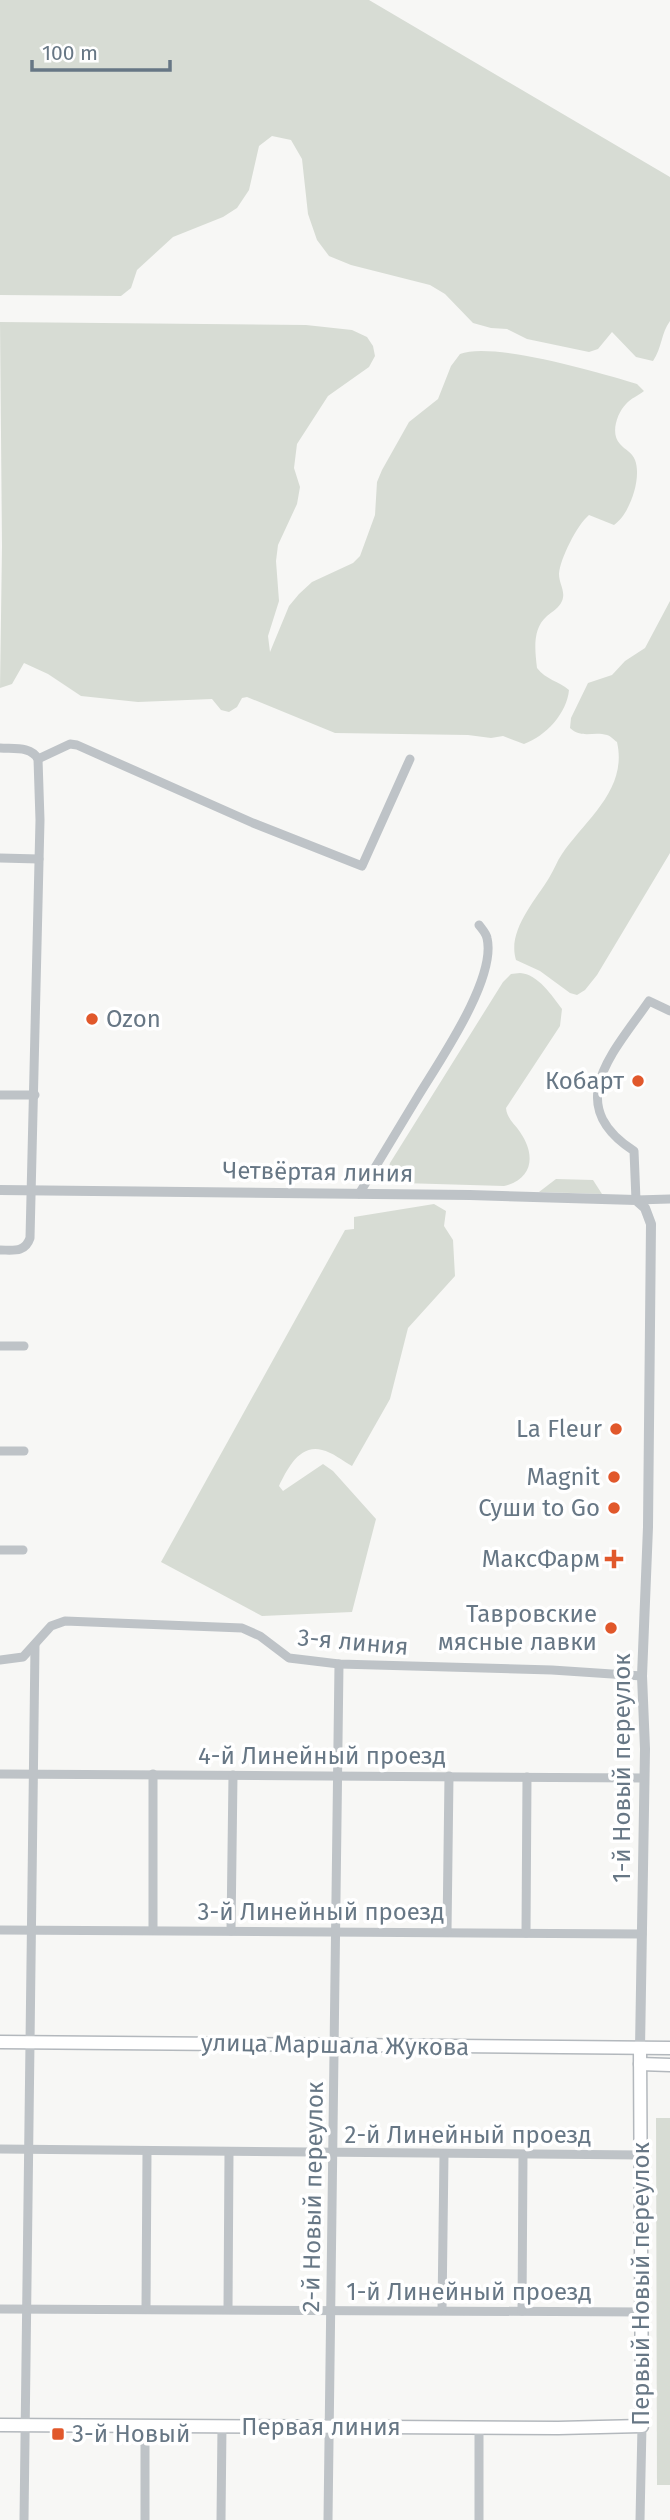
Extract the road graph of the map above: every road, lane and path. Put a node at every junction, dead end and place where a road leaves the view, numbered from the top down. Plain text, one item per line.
1 (0, 748) edge
2 (36, 756) junction
3 (410, 760) dead end
4 (0, 858) edge
5 (39, 859) junction
6 (478, 925) dead end
7 (670, 1011) edge
8 (0, 1095) edge
9 (35, 1095) junction
10 (0, 1190) edge
11 (30, 1191) junction
12 (359, 1194) junction
13 (670, 1199) edge
14 (636, 1200) junction
15 (0, 1250) edge
16 (0, 1346) edge
17 (24, 1346) dead end
18 (0, 1451) edge
19 (24, 1451) dead end
20 (0, 1550) edge
21 (23, 1550) dead end
22 (34, 1645) junction
23 (0, 1660) edge
24 (339, 1664) junction
25 (642, 1676) junction
26 (0, 1774) edge
27 (33, 1774) junction
28 (153, 1774) junction
29 (233, 1775) junction
30 (338, 1776) junction
31 (449, 1776) junction
32 (527, 1777) junction
33 (644, 1778) junction
34 (0, 1930) edge
35 (31, 1930) junction
36 (152, 1930) junction
37 (231, 1931) junction
38 (336, 1931) junction
39 (447, 1932) junction
40 (526, 1933) junction
41 (642, 1934) junction
42 (0, 2042) edge
43 (29, 2042) junction
44 (334, 2045) junction
45 (640, 2048) junction
46 (670, 2048) edge
47 (640, 2064) junction
48 (670, 2065) edge
49 (0, 2149) edge
50 (28, 2150) junction
51 (147, 2151) junction
52 (229, 2152) junction
53 (332, 2153) junction
54 (444, 2154) junction
55 (523, 2155) junction
56 (641, 2155) junction
57 (0, 2309) edge
58 (26, 2309) junction
59 (146, 2309) junction
60 (228, 2309) junction
61 (331, 2310) junction
62 (442, 2310) junction
63 (522, 2311) junction
64 (643, 2312) junction
65 (0, 2425) edge
66 (25, 2425) junction
67 (145, 2426) junction
68 (222, 2426) junction
69 (642, 2426) junction
70 (330, 2427) junction
71 (479, 2428) junction
72 (24, 2520) edge
73 (145, 2520) edge
74 (221, 2520) edge
75 (328, 2520) edge
76 (479, 2520) edge
77 (640, 2520) edge

1 - 2 street
2 - 3 street
2 - 5 street
4 - 5 street
5 - 9 street
6 - 12 street
7 - 14 street, 1-й Новый переулок
8 - 9 street
9 - 11 street
10 - 11 street, Четвёртая линия
11 - 12 street, Четвёртая линия
11 - 15 street
12 - 14 street, Четвёртая линия
13 - 14 street
14 - 25 street, 1-й Новый переулок
16 - 17 street
18 - 19 street
20 - 21 street
22 - 23 street, 3-я линия
22 - 24 street, 3-я линия
22 - 27 street
24 - 25 street, 3-я линия
24 - 30 street, 2-й Новый переулок
25 - 33 street, 1-й Новый переулок
26 - 27 street, 4-й Линейный проезд
27 - 28 street, 4-й Линейный проезд
27 - 35 street
28 - 29 street, 4-й Линейный проезд
28 - 36 street
29 - 30 street, 4-й Линейный проезд
29 - 37 street
30 - 31 street, 4-й Линейный проезд
30 - 38 street, 2-й Новый переулок
31 - 32 street, 4-й Линейный проезд
31 - 39 street
32 - 33 street, 4-й Линейный проезд
32 - 40 street
33 - 41 street, 1-й Новый переулок
34 - 35 street, 3-й Линейный проезд
35 - 36 street, 3-й Линейный проезд
35 - 43 street
36 - 37 street, 3-й Линейный проезд
37 - 38 street, 3-й Линейный проезд
38 - 39 street, 3-й Линейный проезд
38 - 44 street, 2-й Новый переулок
39 - 40 street, 3-й Линейный проезд
40 - 41 street, 3-й Линейный проезд
41 - 45 street, 1-й Новый переулок
42 - 43 main road, улица Маршала Жукова
43 - 44 main road, улица Маршала Жукова
43 - 50 street
44 - 45 main road, улица Маршала Жукова
44 - 53 street, 2-й Новый переулок
45 - 46 main road, улица Маршала Жукова
45 - 47 main road, Первый Новый переулок
47 - 48 main road
47 - 56 main road, Первый Новый переулок
49 - 50 street, 2-й Линейный проезд
50 - 51 street, 2-й Линейный проезд
50 - 58 street
51 - 52 street, 2-й Линейный проезд
51 - 59 street
52 - 53 street, 2-й Линейный проезд
52 - 60 street
53 - 54 street, 2-й Линейный проезд
53 - 61 street, 2-й Новый переулок
54 - 55 street, 2-й Линейный проезд
54 - 62 street
55 - 56 street, 2-й Линейный проезд
55 - 63 street
56 - 64 main road, Первый Новый переулок
57 - 58 street, 1-й Линейный проезд
58 - 59 street, 1-й Линейный проезд
58 - 66 street
59 - 60 street, 1-й Линейный проезд
60 - 61 street, 1-й Линейный проезд
61 - 62 street, 1-й Линейный проезд
61 - 70 street, 2-й Новый переулок
62 - 63 street, 1-й Линейный проезд
63 - 64 street, 1-й Линейный проезд
64 - 69 main road, Первый Новый переулок
65 - 66 main road, Первая линия
66 - 67 main road, Первая линия
66 - 72 street
67 - 68 main road, Первая линия
67 - 73 street
68 - 70 main road, Первая линия
68 - 74 street
69 - 71 main road, Первая линия
69 - 77 street, Первый Новый переулок
70 - 71 main road, Первая линия
70 - 75 street, 2-й Новый переулок
71 - 76 street

